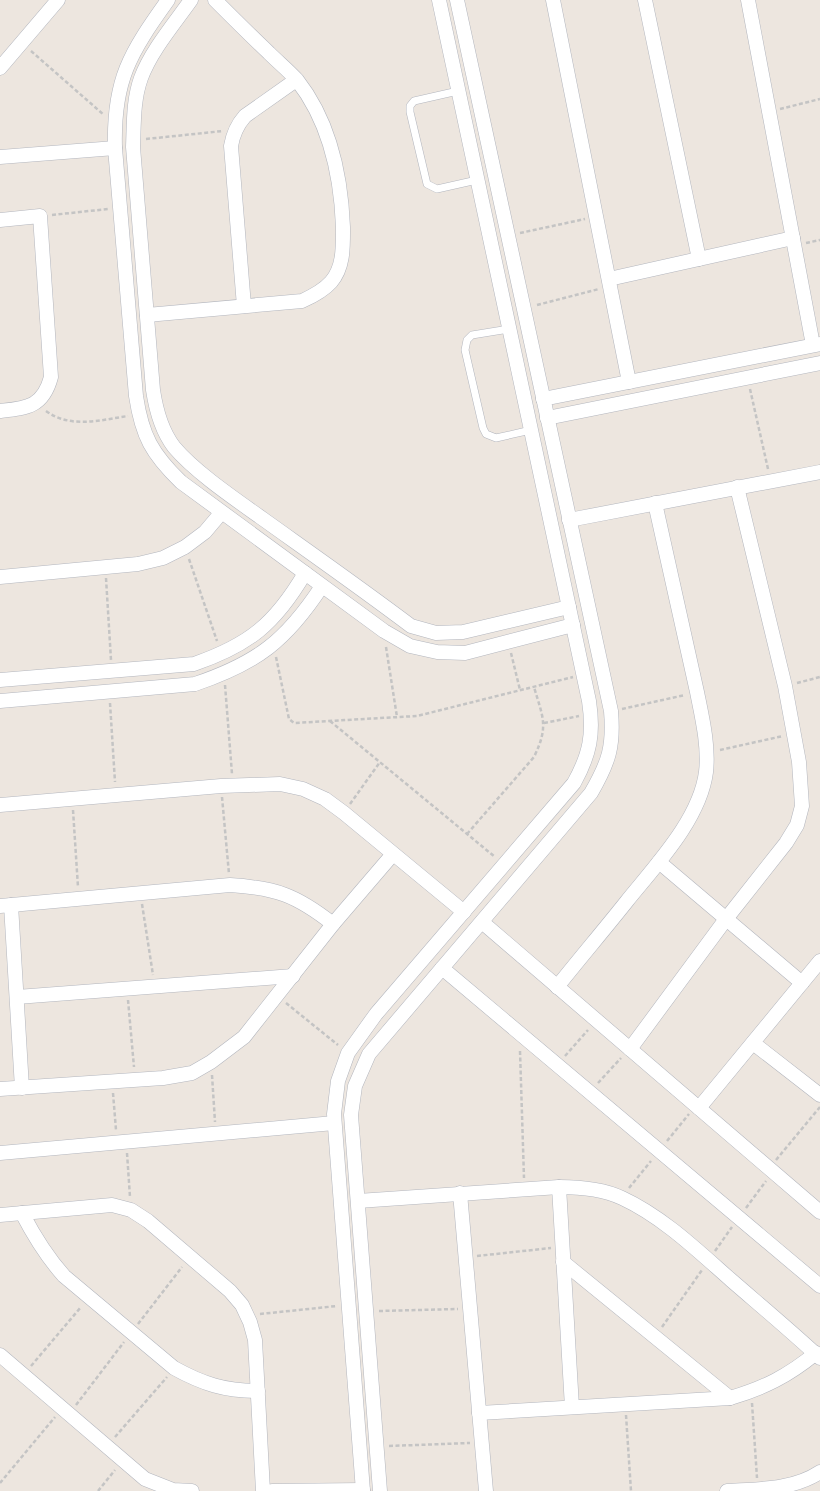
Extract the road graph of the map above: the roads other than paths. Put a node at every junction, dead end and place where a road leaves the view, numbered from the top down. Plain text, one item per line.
1 (58, 0) edge
2 (168, 0) edge
3 (191, 0) edge
4 (214, 0) edge
5 (439, 0) edge
6 (457, 0) edge
7 (553, 0) edge
8 (645, 0) edge
9 (748, 0) edge
10 (0, 68) edge
11 (296, 80) junction
12 (458, 91) junction
13 (115, 148) junction
14 (0, 157) edge
15 (477, 180) junction
16 (0, 220) edge
17 (793, 238) junction
18 (699, 259) junction
19 (610, 283) junction
20 (244, 306) junction
21 (147, 315) junction
22 (509, 328) junction
23 (816, 344) edge
24 (820, 363) edge
25 (629, 382) junction
26 (543, 399) junction
27 (0, 411) edge
28 (547, 418) junction
29 (532, 430) junction
30 (820, 472) edge
31 (737, 487) junction
32 (655, 503) junction
33 (221, 513) junction
34 (569, 520) junction
35 (304, 574) junction
36 (0, 577) edge
37 (322, 586) junction
38 (569, 607) junction
39 (573, 625) junction
40 (0, 680) edge
41 (0, 701) edge
42 (558, 802) junction
43 (0, 805) edge
44 (574, 815) junction
45 (393, 854) junction
46 (659, 862) junction
47 (5, 906) edge
48 (464, 912) junction
49 (726, 919) junction
50 (482, 922) junction
51 (332, 924) junction
52 (819, 966) edge
53 (442, 968) junction
54 (292, 976) junction
55 (802, 983) junction
56 (557, 987) junction
57 (17, 997) junction
58 (753, 1042) junction
59 (630, 1049) junction
60 (22, 1088) junction
61 (0, 1089) edge
62 (820, 1095) edge
63 (699, 1108) junction
64 (334, 1123) junction
65 (0, 1153) edge
66 (559, 1187) junction
67 (460, 1193) junction
68 (358, 1201) junction
69 (820, 1212) edge
70 (22, 1213) junction
71 (0, 1215) edge
72 (563, 1262) junction
73 (820, 1286) edge
74 (0, 1355) edge
75 (818, 1356) edge
76 (258, 1392) junction
77 (730, 1398) junction
78 (572, 1407) junction
79 (479, 1413) junction
80 (820, 1472) edge
81 (192, 1491) edge
82 (263, 1491) edge
83 (272, 1491) edge
84 (363, 1491) edge
85 (380, 1491) edge
86 (486, 1491) edge
87 (727, 1491) edge

1 - 10 street
2 - 13 street
3 - 21 street
4 - 11 street
5 - 12 street
6 - 26 street
7 - 19 street
8 - 18 street
9 - 17 street
11 - 20 street
11 - 20 street
12 - 15 street
12 - 15 lane
13 - 14 street
13 - 33 street
15 - 22 street
16 - 27 street
17 - 18 street
17 - 23 street
18 - 19 street
19 - 25 street
20 - 21 street
21 - 38 street
22 - 29 street
22 - 29 lane
23 - 25 street
24 - 28 street
25 - 26 street
26 - 28 street
28 - 34 street
29 - 38 street
30 - 31 street
31 - 32 street
31 - 49 street
32 - 34 street
32 - 46 street
33 - 35 street
33 - 36 street
34 - 44 street
35 - 37 street
35 - 40 street
37 - 39 street
37 - 41 street
38 - 39 street
39 - 42 street
42 - 44 street
42 - 48 street
43 - 45 street
44 - 50 street
45 - 48 street
45 - 51 street
46 - 49 street
46 - 56 street
47 - 51 street
47 - 57 street
48 - 64 street
49 - 55 street
49 - 59 street
50 - 53 street
50 - 56 street
51 - 54 street
52 - 55 street
53 - 68 street
53 - 73 street
54 - 57 street
54 - 60 street
55 - 58 street
56 - 59 street
57 - 60 street
58 - 62 street
58 - 63 street
59 - 63 street
60 - 61 street
63 - 69 street
64 - 65 street
64 - 84 street
66 - 67 street
66 - 72 street
66 - 75 street
67 - 68 street
67 - 79 street
68 - 85 street
70 - 71 street
70 - 76 street
70 - 76 street
72 - 77 street
72 - 78 street
74 - 81 street
75 - 77 street
76 - 82 street
77 - 78 street
78 - 79 street
79 - 86 street
80 - 87 street
83 - 84 street

